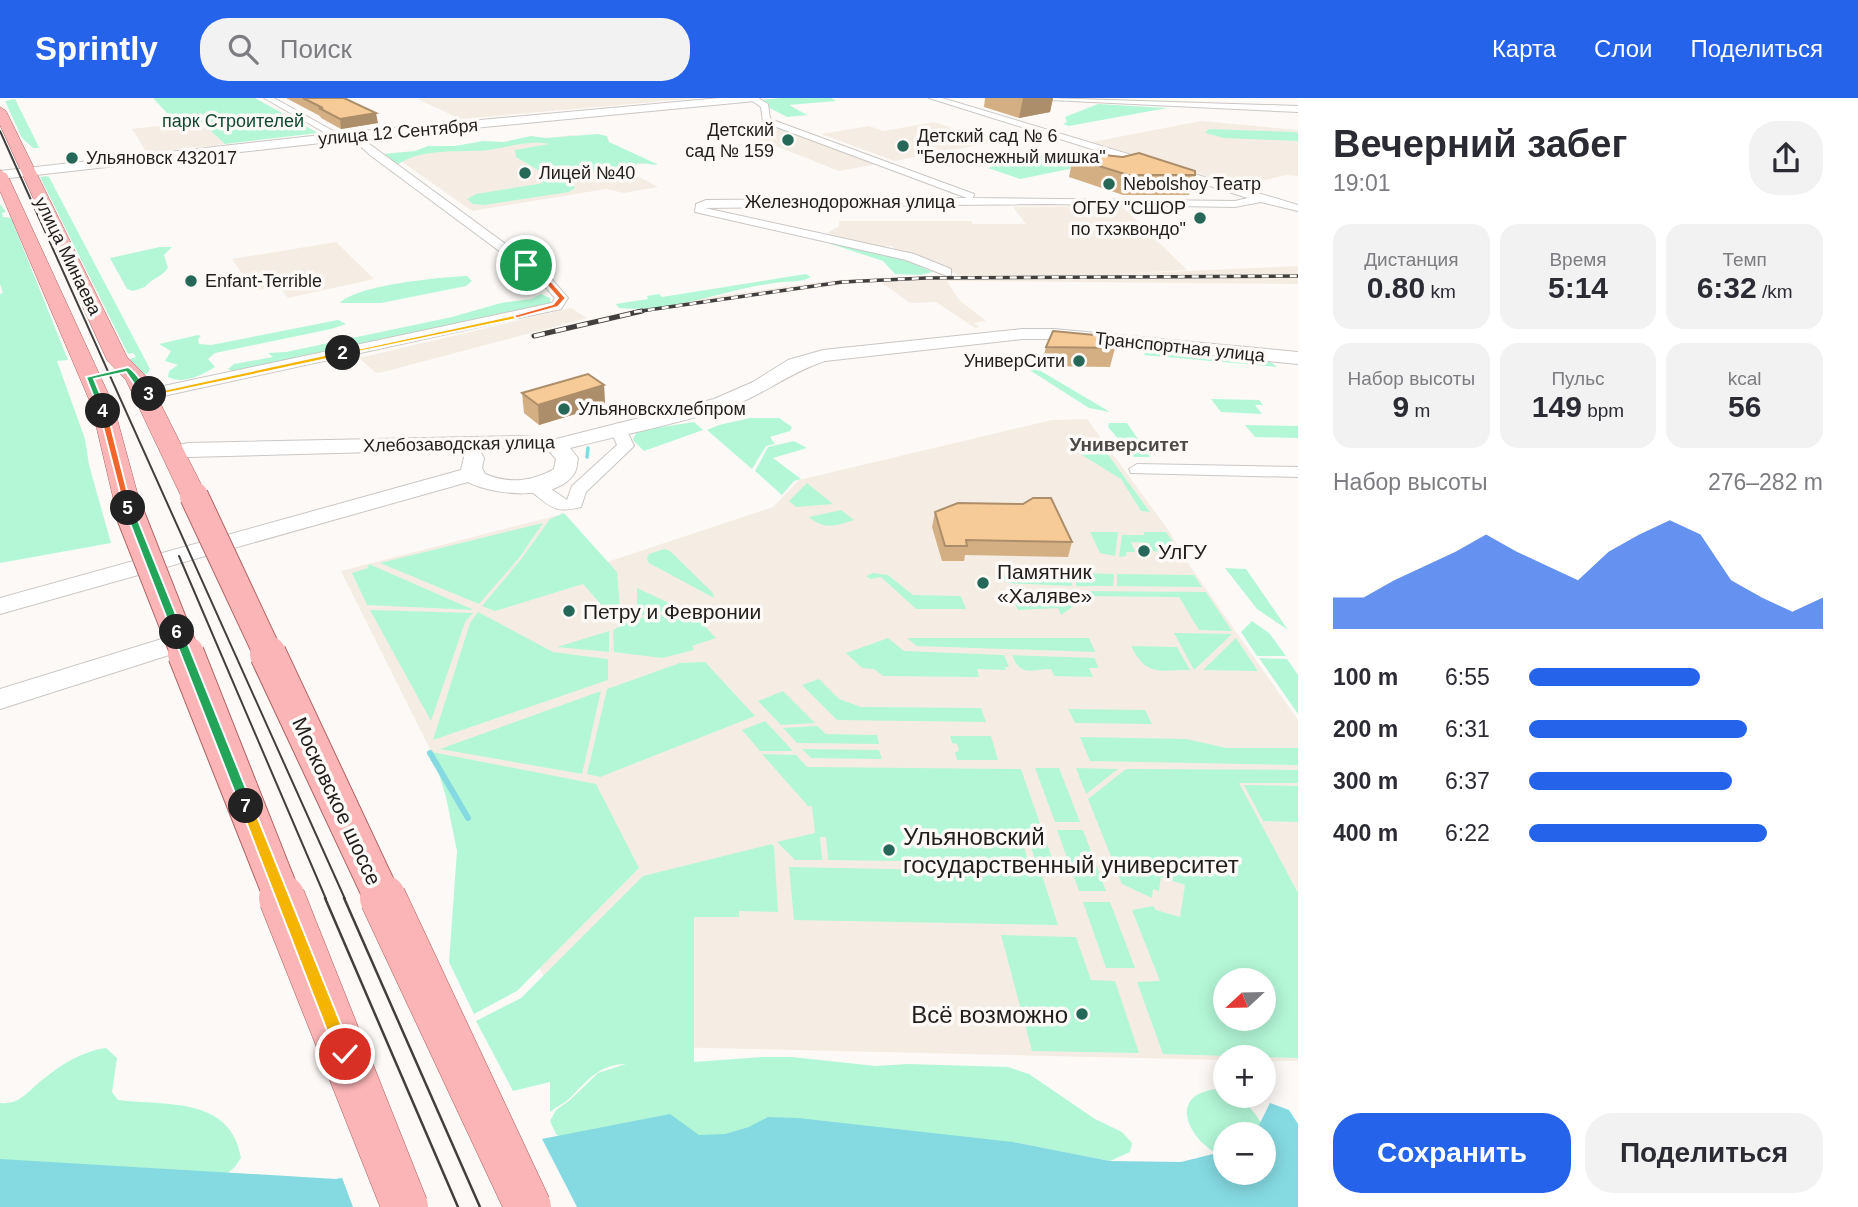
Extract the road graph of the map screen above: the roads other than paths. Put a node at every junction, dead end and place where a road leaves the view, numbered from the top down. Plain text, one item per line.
1 (268, 98) edge
2 (753, 98) edge
3 (933, 98) edge
4 (1051, 98) edge
5 (1298, 110) edge
6 (0, 111) edge
7 (346, 136) junction
8 (27, 172) junction
9 (0, 175) edge
10 (1261, 199) junction
11 (982, 201) junction
12 (1298, 208) edge
13 (58, 234) junction
14 (29, 239) junction
15 (947, 272) dead end
16 (979, 340) joint
17 (1298, 358) edge
18 (128, 369) junction
19 (90, 377) junction
20 (155, 393) junction
21 (618, 428) junction
22 (500, 444) junction
23 (556, 445) junction
24 (173, 453) junction
25 (1137, 469) dead end
26 (1298, 472) edge
27 (473, 474) junction
28 (535, 486) junction
29 (0, 606) edge
30 (181, 642) junction
31 (0, 699) edge
32 (405, 1207) edge
33 (528, 1207) edge

1 - 7 street
2 - 7 street, улица 12 Сентября
2 - 11 street
3 - 10 street
4 - 5 street
6 - 8 main road, улица Минаева
7 - 8 street, улица 12 Сентября
7 - 20 street
8 - 9 street, улица 12 Сентября
8 - 13 main road, улица Минаева
9 - 14 main road, улица Минаева
10 - 11 street, Железнодорожная улица
10 - 12 street
11 - 15 street, Железнодорожная улица
13 - 14 main road
13 - 18 main road, улица Минаева
14 - 19 main road, улица Минаева
16 - 17 street, Транспортная улица
16 - 21 street, Хлебозаводская улица
18 - 19 main road
18 - 20 main road, улица Минаева
19 - 30 main road, улица Минаева, bridge
20 - 24 main road, Московское шоссе
21 - 23 street, Хлебозаводская улица
21 - 28 street
22 - 23 street, Хлебозаводская улица
22 - 24 street, Хлебозаводская улица
22 - 27 street
23 - 28 street
24 - 33 main road, Московское шоссе, bridge
25 - 26 street
27 - 28 street
27 - 29 street
30 - 31 street
30 - 32 main road, bridge

